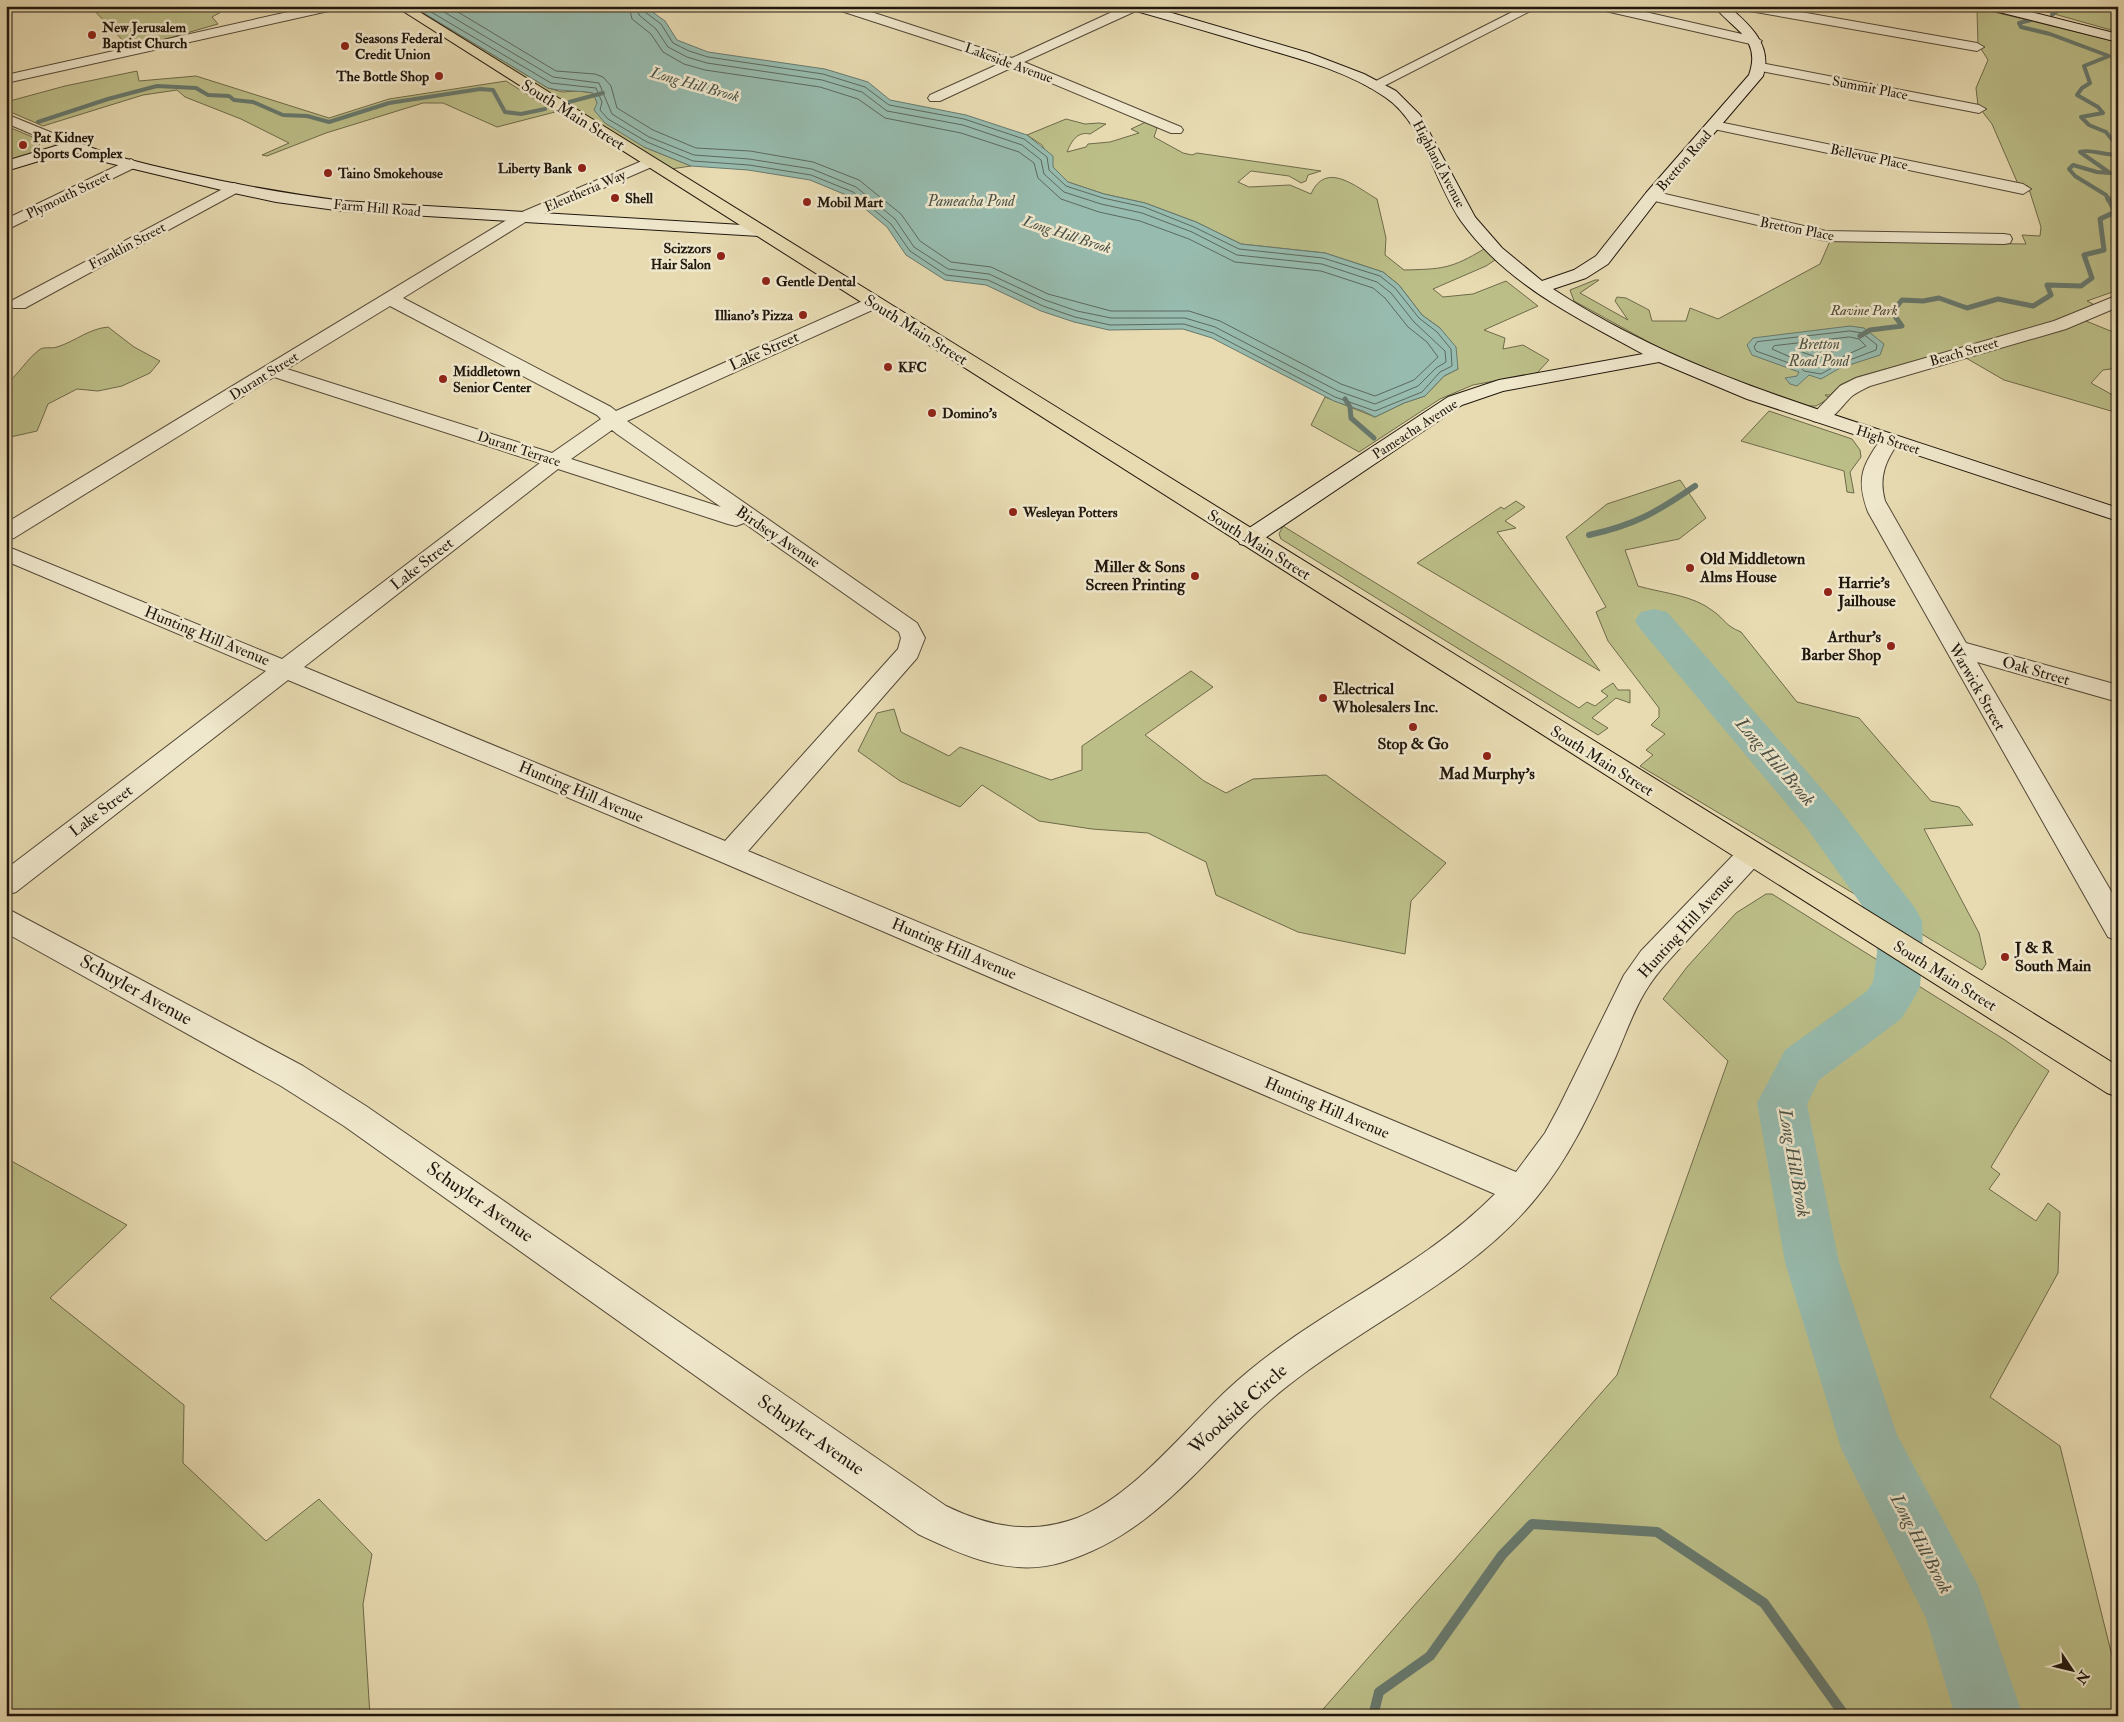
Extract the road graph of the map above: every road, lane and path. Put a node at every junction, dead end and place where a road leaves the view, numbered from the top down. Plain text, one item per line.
1 (332, 6) edge
2 (401, 6) edge
3 (838, 6) edge
4 (1133, 6) edge
5 (1534, 6) edge
6 (1600, 6) edge
7 (1720, 6) edge
8 (1744, 6) edge
9 (1991, 6) edge
10 (2118, 38) edge
11 (1755, 41) junction
12 (1977, 48) dead end
13 (1012, 62) junction
14 (1760, 67) junction
15 (6, 79) edge
16 (1375, 85) junction
17 (935, 98) dead end
18 (1979, 109) dead end
19 (6, 118) edge
20 (1714, 125) junction
21 (1176, 130) dead end
22 (72, 146) junction
23 (649, 163) junction
24 (130, 164) junction
25 (6, 166) edge
26 (234, 188) junction
27 (2023, 189) dead end
28 (1652, 196) junction
29 (522, 218) junction
30 (6, 225) edge
31 (759, 231) junction
32 (2004, 239) dead end
33 (1539, 287) junction
34 (391, 299) junction
35 (2118, 300) edge
36 (873, 303) junction
37 (19, 304) dead end
38 (1661, 356) junction
39 (274, 371) junction
40 (1820, 417) junction
41 (614, 420) junction
42 (1890, 440) junction
43 (555, 461) junction
44 (2118, 515) edge
45 (764, 528) junction
46 (6, 533) edge
47 (1248, 538) junction
48 (6, 553) edge
49 (1955, 648) junction
50 (287, 669) junction
51 (2118, 694) edge
52 (729, 854) junction
53 (1751, 854) junction
54 (6, 884) edge
55 (6, 919) edge
56 (2118, 929) edge
57 (2118, 1083) edge
58 (1522, 1190) junction
59 (932, 1520) joint

1 - 15 street
2 - 23 main road, South Main Street
3 - 13 street, Lakeside Avenue
4 - 13 street
4 - 16 street, Highland Avenue
5 - 16 street
6 - 11 street
7 - 11 street
8 - 12 street
9 - 10 street
11 - 14 street
13 - 17 street
13 - 21 street, Lakeside Avenue
14 - 18 street, Summit Place
14 - 20 street, Bretton Road
16 - 33 street, Highland Avenue
19 - 22 street, Farm Hill Road
20 - 27 street, Bellevue Place
20 - 28 street, Bretton Road
22 - 24 street, Farm Hill Road
22 - 25 street
23 - 29 street, Eleutheria Way
23 - 31 main road, South Main Street
24 - 26 street, Farm Hill Road
24 - 30 street, Plymouth Street
26 - 29 street, Farm Hill Road
26 - 37 street, Franklin Street
28 - 32 street, Bretton Place
28 - 33 street, Bretton Road
29 - 31 street, Farm Hill Road
29 - 34 street, Durant Street
31 - 36 main road, South Main Street
33 - 38 street, Highland Avenue
34 - 39 street, Durant Street
34 - 41 street, Birdsey Avenue
35 - 40 street, Beach Street
36 - 41 street, Lake Street
36 - 47 main road, South Main Street
38 - 40 street, High Street
38 - 47 street, Pameacha Avenue
39 - 43 street, Durant Terrace
39 - 46 street, Durant Street
40 - 42 street, High Street
41 - 43 street, Lake Street
41 - 45 street, Birdsey Avenue
42 - 44 street, High Street
42 - 49 street, Warwick Street
43 - 45 street, Durant Terrace
43 - 50 street, Lake Street
45 - 52 street, Birdsey Avenue
47 - 53 main road, South Main Street
48 - 50 street, Hunting Hill Avenue
49 - 51 street, Oak Street
49 - 56 street, Warwick Street
50 - 52 street, Hunting Hill Avenue
50 - 54 street, Lake Street
52 - 58 street, Hunting Hill Avenue
53 - 57 main road, South Main Street
53 - 58 street, Hunting Hill Avenue
55 - 59 street, Schuyler Avenue
58 - 59 street, Woodside Circle

